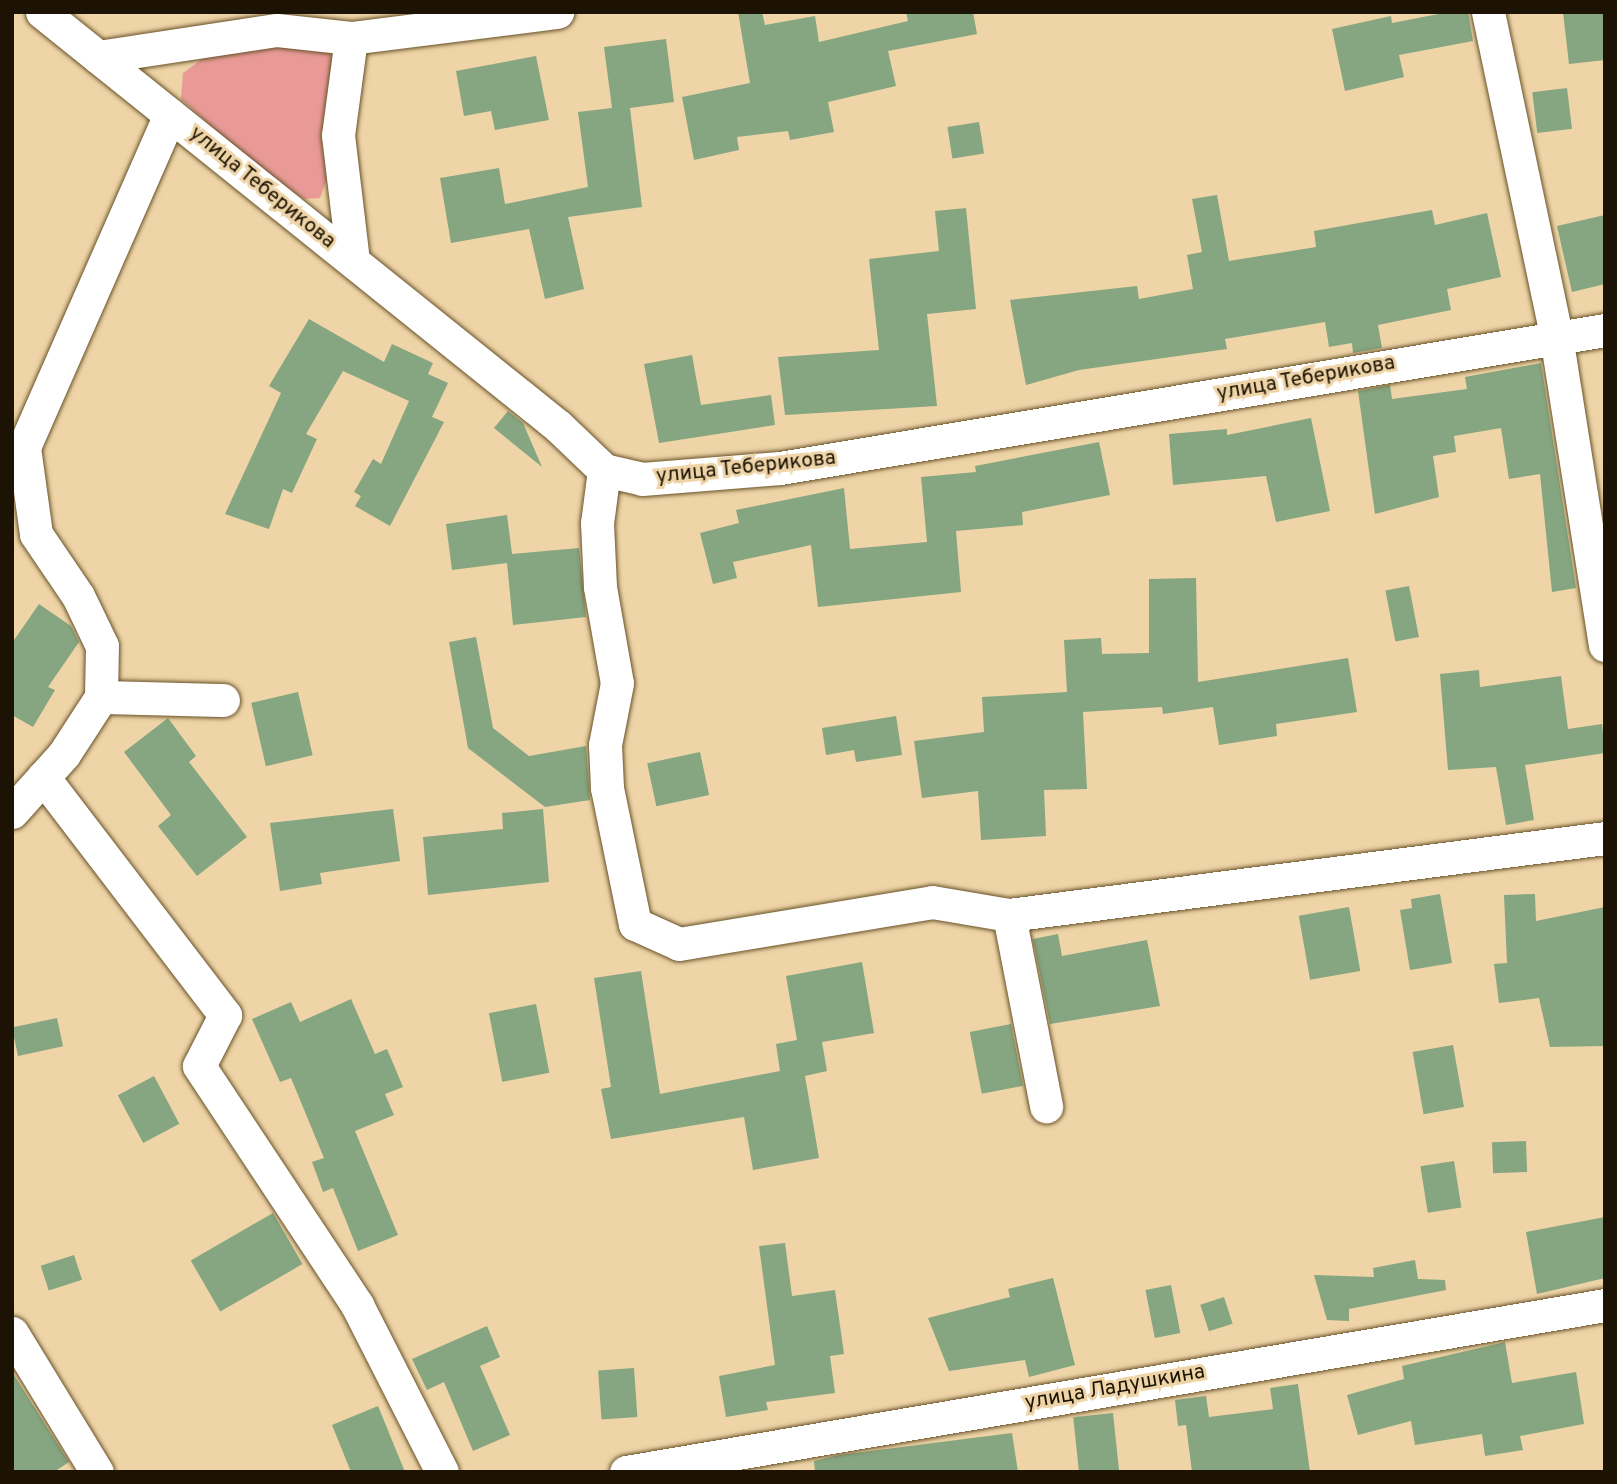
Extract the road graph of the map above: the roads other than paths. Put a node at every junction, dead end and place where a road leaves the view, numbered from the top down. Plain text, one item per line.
1 (41, 12) edge
2 (557, 12) edge
3 (1488, 12) edge
4 (351, 38) junction
5 (97, 57) junction
6 (170, 115) junction
7 (354, 261) junction
8 (1605, 330) edge
9 (1556, 336) junction
10 (604, 470) junction
11 (1605, 645) edge
12 (101, 697) junction
13 (223, 700) dead end
14 (43, 777) junction
15 (12, 812) edge
16 (1605, 838) edge
17 (1009, 915) junction
18 (1046, 1105) dead end
19 (1605, 1305) edge
20 (12, 1333) edge
21 (97, 1472) edge
22 (442, 1472) edge
23 (626, 1472) edge

1 - 5 street, улица Теберикова
2 - 4 street
3 - 9 street
4 - 5 street
4 - 7 street
5 - 6 street, улица Теберикова
6 - 7 street, улица Теберикова
6 - 12 street
7 - 10 street, улица Теберикова
8 - 9 street, улица Теберикова
9 - 10 street, улица Теберикова
9 - 11 street
10 - 17 street
12 - 13 street
12 - 14 street
14 - 15 street
14 - 22 street
16 - 17 street
17 - 18 street
19 - 23 street, улица Ладушкина
20 - 21 street

